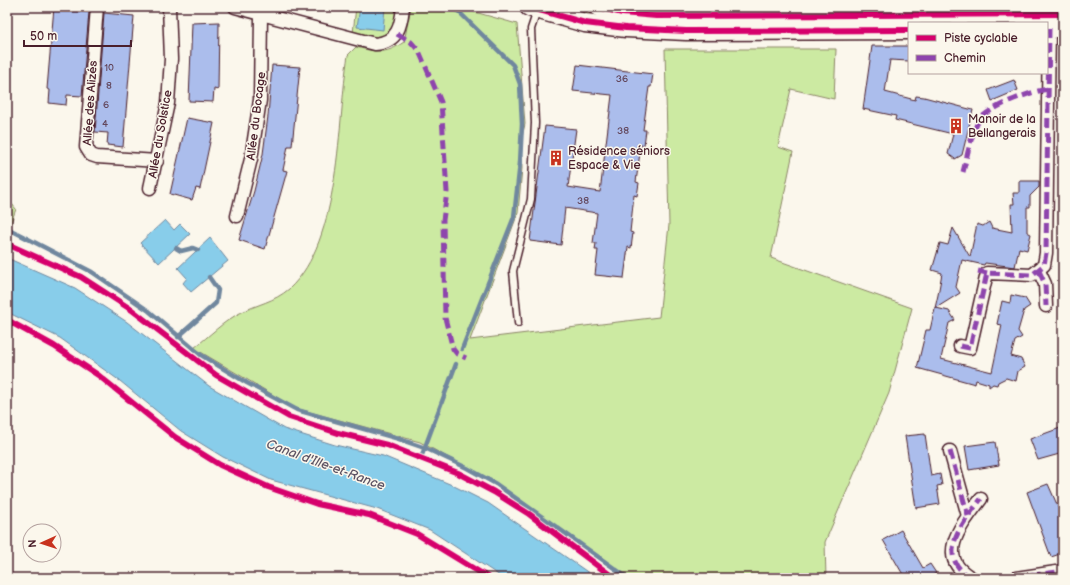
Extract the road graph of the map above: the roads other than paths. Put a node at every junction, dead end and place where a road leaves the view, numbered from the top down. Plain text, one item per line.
1 (97, 7) edge
2 (169, 7) edge
3 (234, 7) edge
4 (403, 7) edge
5 (599, 7) edge
6 (533, 8) edge
7 (817, 11) edge
8 (261, 14) junction
9 (1063, 14) edge
10 (1053, 28) edge
11 (908, 30) edge
12 (156, 161) junction
13 (150, 188) dead end
14 (237, 216) dead end
15 (1039, 271) junction
16 (1046, 306) dead end
17 (518, 323) dead end
18 (960, 346) dead end
19 (950, 451) dead end
20 (981, 499) dead end
21 (968, 516) junction
22 (1063, 571) edge
23 (972, 578) edge
24 (1016, 578) edge

1 - 12 street, Allée des Alizés
2 - 12 street, Allée du Solstice
3 - 8 street
4 - 8 street
5 - 7 street
6 - 11 street
6 - 17 lane
7 - 9 street
8 - 14 street, Allée du Bocage
10 - 15 street
12 - 13 street, Allée du Solstice
15 - 16 street
15 - 18 street
19 - 21 street
20 - 21 street
21 - 23 street
22 - 24 street

